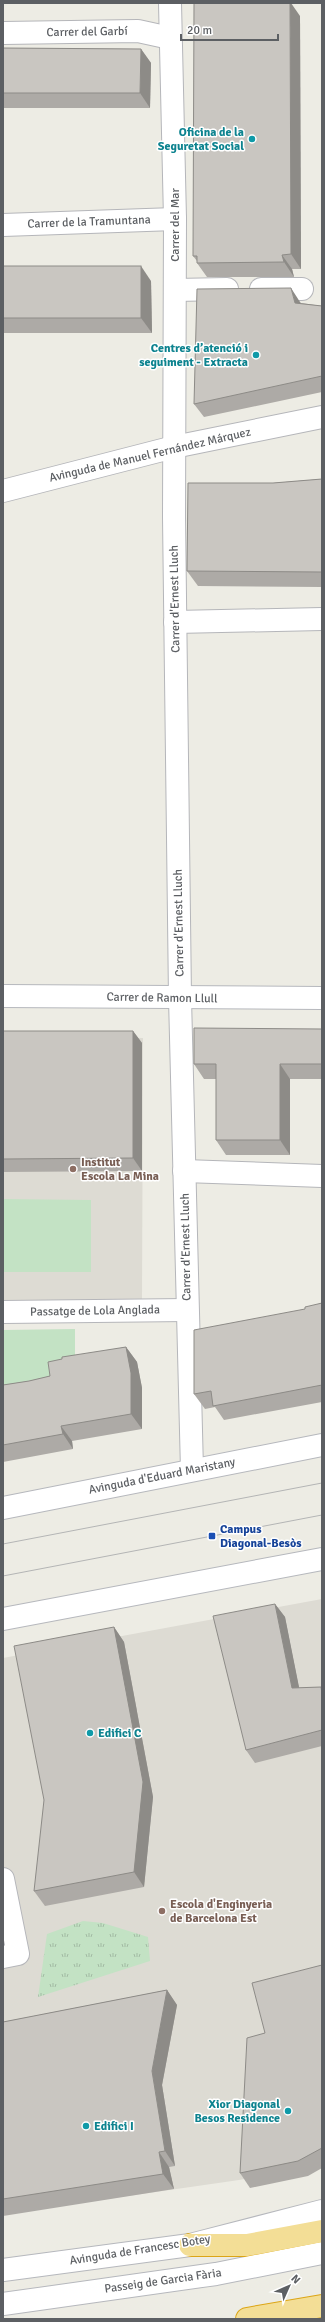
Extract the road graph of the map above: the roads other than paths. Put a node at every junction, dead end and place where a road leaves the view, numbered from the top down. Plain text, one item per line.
1 (170, 3) edge
2 (3, 32) edge
3 (170, 38) junction
4 (175, 219) junction
5 (3, 225) edge
6 (302, 289) dead end
7 (175, 290) junction
8 (322, 418) edge
9 (174, 447) junction
10 (3, 491) edge
11 (322, 619) edge
12 (175, 622) junction
13 (3, 996) edge
14 (180, 998) junction
15 (322, 998) edge
16 (184, 1171) junction
17 (322, 1176) edge
18 (187, 1310) junction
19 (3, 1312) edge
20 (322, 1444) edge
21 (192, 1470) junction
22 (3, 1508) edge
23 (322, 1558) edge
24 (3, 1619) edge
25 (3, 1879) edge
26 (3, 1957) edge
27 (322, 2211) edge
28 (322, 2231) edge
29 (190, 2245) junction
30 (322, 2254) edge
31 (3, 2270) edge
32 (3, 2304) edge
33 (322, 2306) edge
34 (247, 2319) edge

1 - 3 street, Carrer del Mar
2 - 3 street, Carrer del Garbí
3 - 4 street, Carrer del Mar
4 - 5 street, Carrer de la Tramuntana
4 - 7 street, Carrer del Mar
6 - 7 street
7 - 9 street, Carrer del Mar
8 - 9 street, Avinguda de Manuel Fernández Márquez
9 - 10 street, Avinguda de Manuel Fernández Márquez
9 - 12 street, Carrer d'Ernest Lluch
11 - 12 street
12 - 14 street, Carrer d'Ernest Lluch
13 - 14 street, Carrer de Ramon Llull
14 - 15 street, Carrer de Ramon Llull
14 - 16 street, Carrer d'Ernest Lluch
16 - 17 street
16 - 18 street, Carrer d'Ernest Lluch
18 - 19 street, Passatge de Lola Anglada
18 - 21 street, Carrer d'Ernest Lluch
20 - 21 street, Avinguda d'Eduard Maristany
21 - 22 street, Avinguda d'Eduard Maristany
23 - 24 street
25 - 26 street
27 - 29 street, Avinguda de Francesc Botey
28 - 29 highway
29 - 31 street, Avinguda de Francesc Botey
30 - 32 street, Passeig de Garcia Fària
33 - 34 highway

